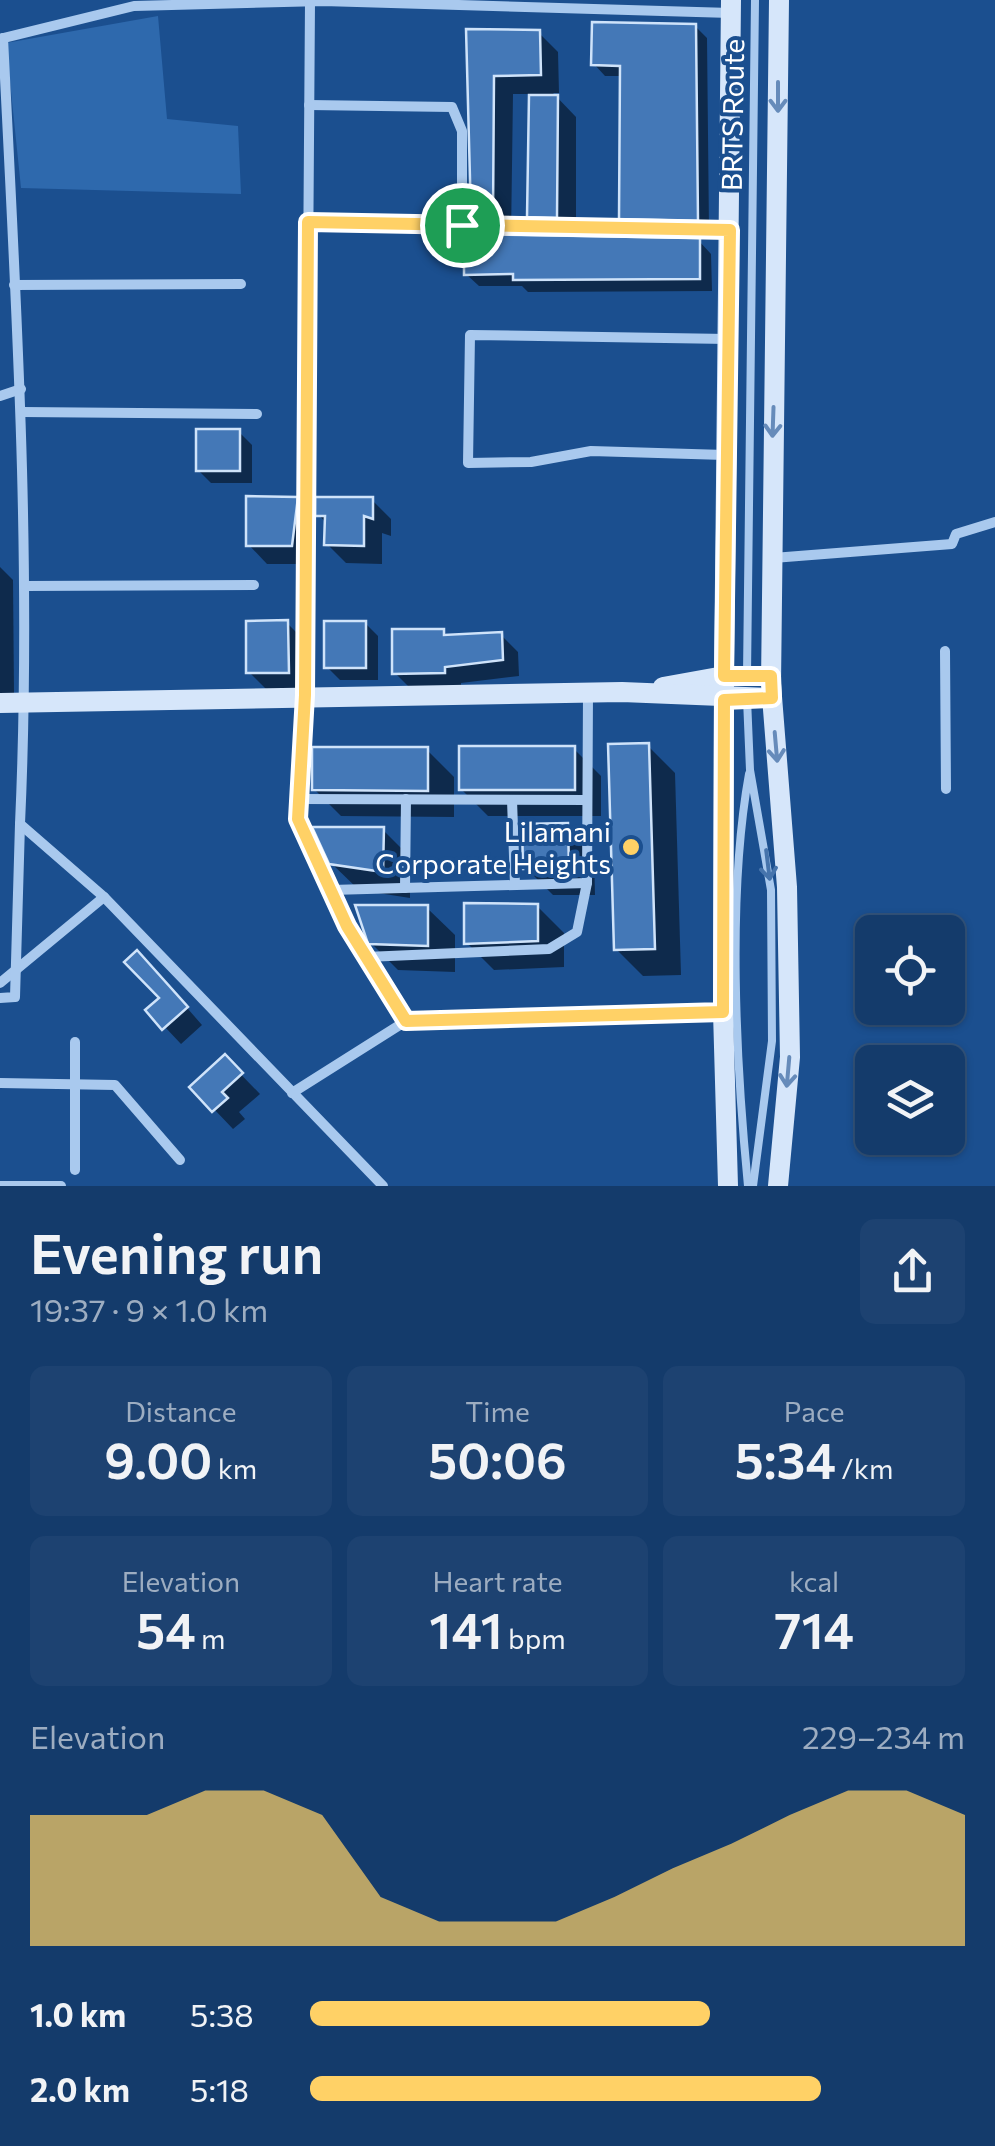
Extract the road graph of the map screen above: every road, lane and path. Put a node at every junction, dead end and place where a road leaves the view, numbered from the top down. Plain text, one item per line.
1 (104, 0) edge
2 (755, 0) edge
3 (779, 0) edge
4 (355, 1) edge
5 (310, 2) edge
6 (468, 2) edge
7 (529, 2) edge
8 (732, 6) edge
9 (104, 13) junction
10 (2, 38) edge
11 (309, 104) junction
12 (308, 222) junction
13 (462, 225) junction
14 (730, 230) junction
15 (241, 284) dead end
16 (14, 286) junction
17 (728, 340) junction
18 (21, 390) junction
19 (0, 396) edge
20 (22, 412) junction
21 (257, 414) dead end
22 (725, 455) junction
23 (995, 522) edge
24 (772, 558) junction
25 (254, 585) dead end
26 (25, 586) junction
27 (945, 651) dead end
28 (724, 676) junction
29 (747, 676) junction
30 (771, 676) junction
31 (622, 692) junction
32 (588, 693) junction
33 (305, 695) junction
34 (772, 698) junction
35 (748, 699) junction
36 (724, 700) junction
37 (26, 702) junction
38 (0, 703) edge
39 (750, 770) junction
40 (946, 789) dead end
41 (300, 799) junction
42 (406, 799) junction
43 (512, 800) junction
44 (587, 800) junction
45 (20, 824) junction
46 (587, 883) junction
47 (515, 885) junction
48 (405, 888) junction
49 (331, 890) junction
50 (104, 898) junction
51 (366, 957) junction
52 (16, 966) junction
53 (0, 983) edge
54 (0, 998) edge
55 (723, 1012) junction
56 (406, 1021) junction
57 (76, 1042) dead end
58 (0, 1083) edge
59 (75, 1084) junction
60 (292, 1093) junction
61 (180, 1160) dead end
62 (75, 1170) dead end
63 (4, 1186) edge
64 (61, 1186) edge
65 (383, 1186) edge
66 (728, 1186) edge
67 (751, 1186) edge
68 (778, 1186) edge

1 - 9 street
2 - 29 lane, BRTS Route
3 -> 24 main road
4 - 5 street
4 - 6 street
5 - 9 street
5 - 11 street
6 - 7 street
7 - 8 street
8 - 14 main road
9 - 10 street
10 - 16 street
11 - 12 street
11 - 13 street
12 - 13 street
12 - 33 street
13 - 14 street
14 - 17 main road
15 - 16 street
16 - 18 street
17 - 22 main road
17 - 22 street
18 - 19 street
18 - 20 street
20 - 21 street
20 - 26 street
22 - 28 main road
23 - 24 street
24 - 30 main road
25 - 26 street
26 - 37 street
27 - 40 street
28 - 29 main road
28 - 31 main road
28 - 36 main road
29 - 30 main road
29 - 35 lane, BRTS Route
30 - 34 main road
31 - 32 main road
31 - 36 main road
32 - 33 main road
32 - 44 street
33 - 37 main road
33 - 41 street
34 - 35 main road
34 -> 68 main road
35 - 36 main road
35 - 39 lane, BRTS Route
36 - 55 main road
37 - 38 main road
37 - 45 street
39 - 67 lane
39 -> 67 lane
41 - 42 street
41 - 49 street
42 - 43 street
42 - 48 street
43 - 44 street
43 - 47 street
44 - 46 street
45 - 50 street
45 - 52 street
46 - 47 street
46 - 51 street
47 - 48 street
48 - 49 street
49 - 51 street
50 - 52 street
50 - 60 street
51 - 56 street
52 - 53 street
52 - 54 street
55 - 56 street
55 - 66 main road
56 - 60 street
57 - 59 street
58 - 59 street
59 - 61 street
59 - 62 street
60 - 65 street
63 - 64 street

